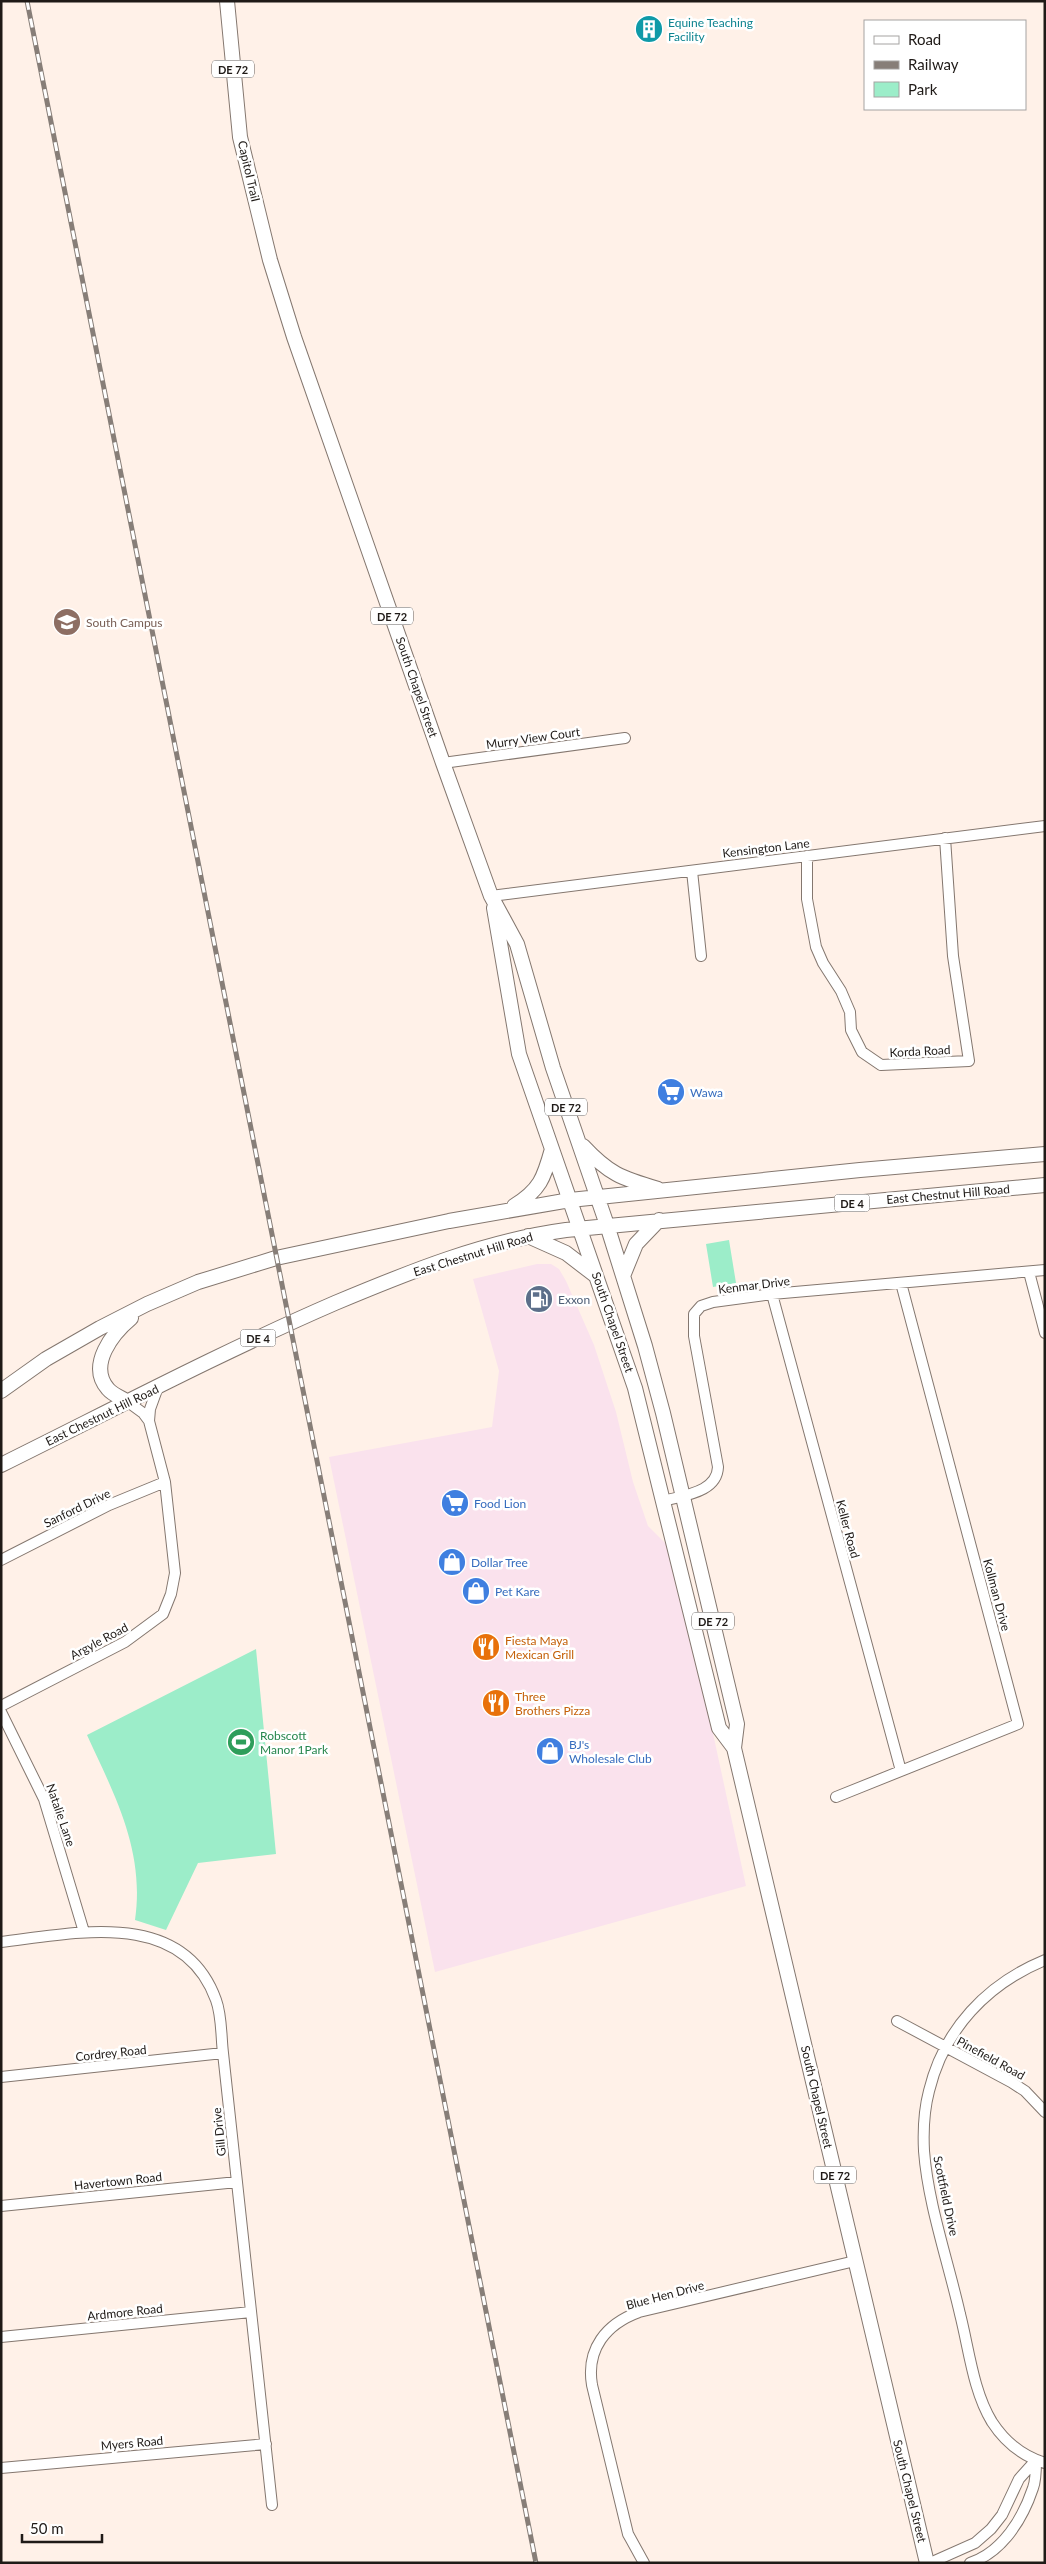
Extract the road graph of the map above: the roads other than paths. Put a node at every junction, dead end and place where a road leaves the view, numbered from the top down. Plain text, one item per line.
1 (227, 1) edge
2 (294, 337) joint
3 (625, 738) dead end
4 (443, 763) junction
5 (1045, 826) edge
6 (945, 838) junction
7 (807, 856) junction
8 (692, 870) junction
9 (491, 896) junction
10 (701, 956) dead end
11 (579, 1141) junction
12 (552, 1149) junction
13 (1045, 1154) edge
14 (1045, 1185) edge
15 (666, 1191) junction
16 (598, 1198) junction
17 (570, 1200) junction
18 (509, 1210) junction
19 (659, 1220) junction
20 (607, 1226) junction
21 (580, 1228) junction
22 (528, 1236) junction
23 (1045, 1270) edge
24 (1029, 1272) junction
25 (623, 1276) junction
26 (597, 1278) junction
27 (901, 1283) junction
28 (772, 1294) junction
29 (147, 1304) junction
30 (1045, 1333) edge
31 (158, 1387) junction
32 (1, 1391) edge
33 (128, 1402) junction
34 (149, 1421) junction
35 (1, 1465) edge
36 (165, 1482) junction
37 (684, 1495) junction
38 (664, 1501) junction
39 (1, 1560) edge
40 (1, 1706) edge
41 (1, 1712) edge
42 (734, 1748) junction
43 (900, 1771) junction
44 (836, 1796) dead end
45 (84, 1932) junction
46 (1, 1942) edge
47 (1045, 1960) edge
48 (897, 2022) dead end
49 (946, 2047) junction
50 (223, 2053) junction
51 (1, 2076) edge
52 (1045, 2112) edge
53 (237, 2182) junction
54 (1, 2206) edge
55 (855, 2262) junction
56 (251, 2312) junction
57 (1, 2337) edge
58 (266, 2444) junction
59 (1041, 2462) edge
60 (1, 2468) edge
61 (272, 2505) dead end
62 (644, 2563) edge
63 (928, 2563) edge
64 (970, 2563) edge

1 - 2 main road, Capitol Trail / DE 72
2 - 4 main road, South Chapel Street / DE 72
3 - 4 street, Murry View Court
4 - 9 main road, South Chapel Street / DE 72
5 - 6 street, Kensington Lane
6 - 7 street, Kensington Lane
6 - 7 street, Korda Road
7 - 8 street, Kensington Lane
8 - 9 street, Kensington Lane
8 - 10 street
9 - 11 main road, South Chapel Street / DE 72
9 - 12 main road, South Chapel Street / DE 72
11 - 15 main road
11 - 16 main road, South Chapel Street / DE 72
12 - 17 main road, South Chapel Street / DE 72
12 - 18 main road
13 - 15 main road
14 - 19 main road, East Chestnut Hill Road / DE 4
15 - 16 main road
16 - 17 main road
16 - 20 main road, South Chapel Street / DE 72
17 - 18 main road
17 - 21 main road, South Chapel Street / DE 72
18 - 29 main road
19 - 20 main road, East Chestnut Hill Road / DE 4
19 - 25 main road
20 - 21 main road, East Chestnut Hill Road / DE 4
20 - 25 main road, South Chapel Street / DE 72
21 - 22 main road, East Chestnut Hill Road / DE 4
21 - 26 main road, South Chapel Street / DE 72
22 - 26 main road
22 - 31 main road, East Chestnut Hill Road / DE 4
23 - 24 street, Kenmar Drive
24 - 27 street, Kenmar Drive
24 - 30 street
25 - 37 main road, South Chapel Street / DE 72
26 - 38 main road, South Chapel Street / DE 72
27 - 28 street, Kenmar Drive
27 - 43 street, Kollman Drive
28 - 37 street, Kenmar Drive
28 - 43 street, Keller Road
29 - 32 main road
29 - 33 main road
31 - 33 main road, East Chestnut Hill Road / DE 4
31 - 34 street, Argyle Road
33 - 34 street
33 - 35 main road, East Chestnut Hill Road / DE 4
34 - 36 street, Argyle Road
36 - 39 street, Sanford Drive
36 - 40 street, Argyle Road
37 - 38 street, Kenmar Drive
37 - 42 main road, South Chapel Street / DE 72
38 - 42 main road, South Chapel Street / DE 72
41 - 45 street, Natalie Lane
42 - 55 main road, South Chapel Street / DE 72
43 - 44 street, Kollman Drive
45 - 46 street, Gill Drive
45 - 50 street, Gill Drive
47 - 49 street, Scottfield Drive
48 - 49 street, Pinefield Road
49 - 52 street, Pinefield Road
49 - 59 street, Scottfield Drive
50 - 51 street, Cordrey Road
50 - 53 street, Gill Drive
53 - 54 street, Havertown Road
53 - 56 street, Gill Drive
55 - 62 street, Blue Hen Drive
55 - 63 main road, South Chapel Street / DE 72
56 - 57 street, Ardmore Road
56 - 58 street, Gill Drive
58 - 60 street, Myers Road
58 - 61 street, Gill Drive
59 - 63 street
59 - 64 street

